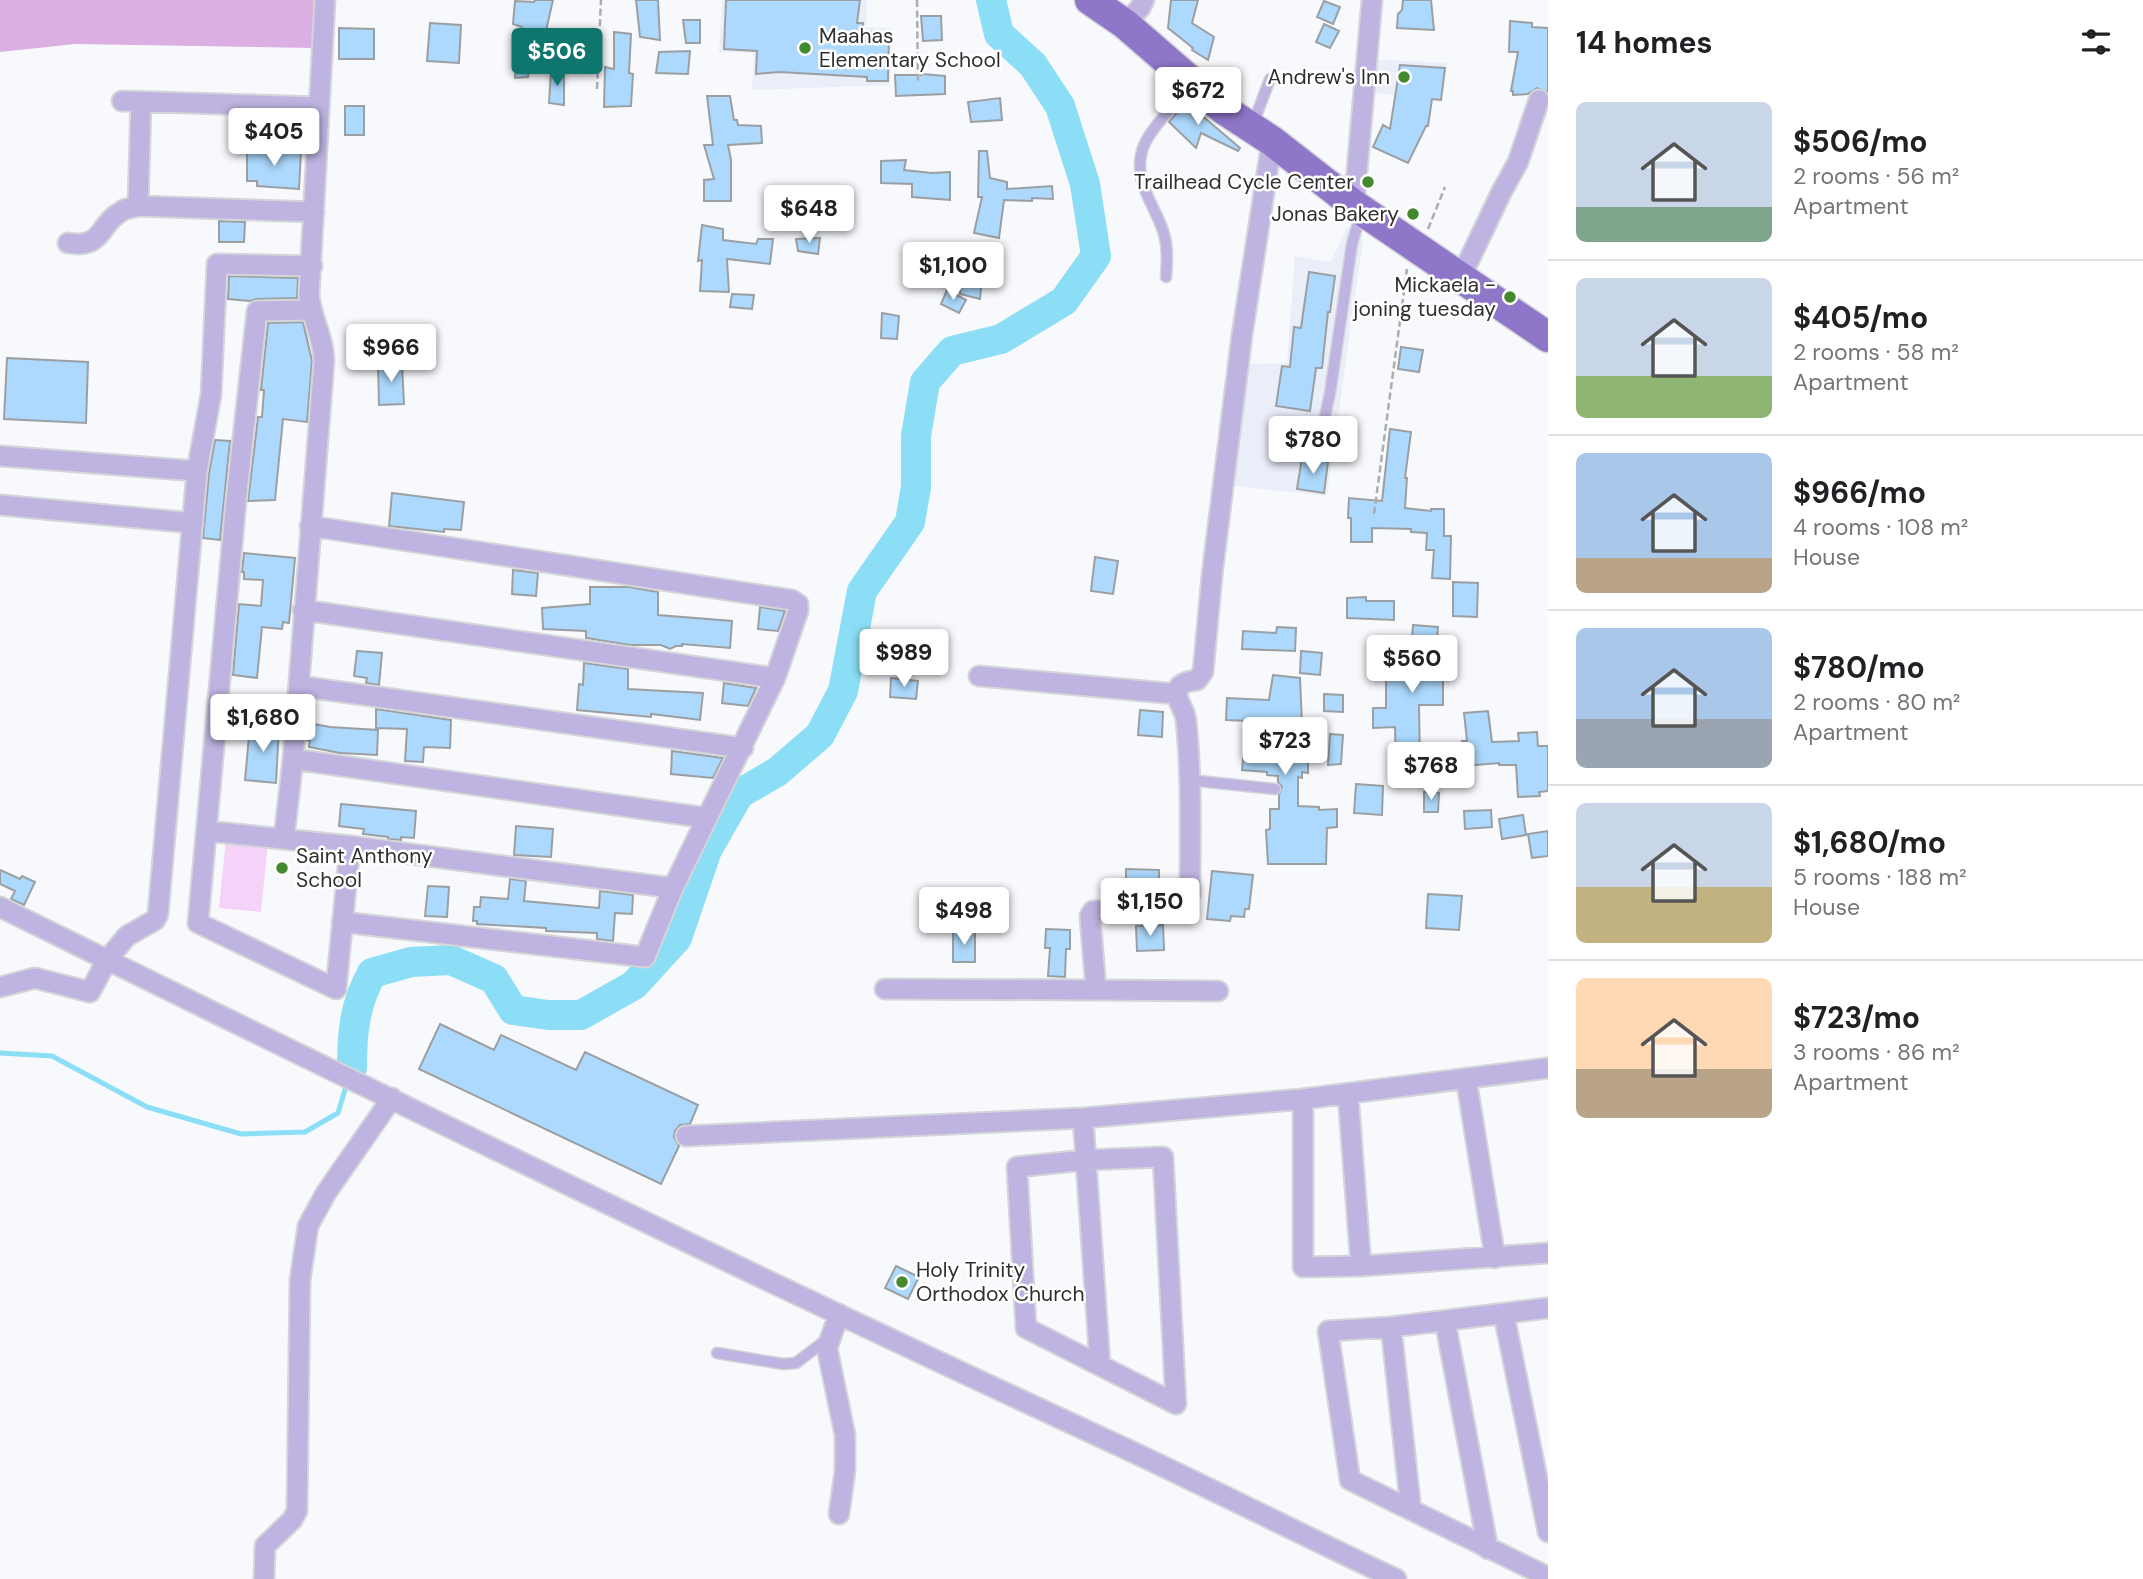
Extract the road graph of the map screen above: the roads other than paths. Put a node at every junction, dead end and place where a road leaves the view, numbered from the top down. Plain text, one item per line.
1 (325, 0) edge
2 (1090, 0) edge
3 (1144, 0) edge
4 (1372, 0) edge
5 (1125, 24) junction
6 (1270, 79) dead end
7 (1193, 83) junction
8 (1539, 100) dead end
9 (319, 107) junction
10 (1262, 134) junction
11 (138, 206) junction
12 (1358, 207) junction
13 (314, 212) junction
14 (68, 243) dead end
15 (312, 266) junction
16 (1166, 277) dead end
17 (1461, 277) junction
18 (311, 310) junction
19 (1548, 337) edge
20 (1317, 454) dead end
21 (0, 456) edge
22 (197, 471) junction
23 (0, 505) edge
24 (193, 523) junction
25 (310, 526) junction
26 (303, 610) junction
27 (979, 676) dead end
28 (775, 678) junction
29 (299, 686) junction
30 (1177, 694) junction
31 (743, 748) junction
32 (293, 759) junction
33 (1189, 780) junction
34 (1275, 789) dead end
35 (708, 818) junction
36 (207, 831) junction
37 (284, 838) junction
38 (350, 846) junction
39 (673, 888) junction
40 (0, 907) edge
41 (342, 922) junction
42 (107, 960) junction
43 (0, 987) edge
44 (885, 989) dead end
45 (1096, 990) junction
46 (1218, 990) dead end
47 (1548, 1068) edge
48 (1466, 1078) junction
49 (1348, 1094) junction
50 (389, 1097) junction
51 (1303, 1099) junction
52 (1083, 1118) junction
53 (686, 1136) dead end
54 (1085, 1160) junction
55 (1548, 1253) edge
56 (1495, 1258) junction
57 (1361, 1266) junction
58 (1548, 1308) edge
59 (839, 1314) junction
60 (1504, 1315) junction
61 (1445, 1321) junction
62 (1391, 1327) junction
63 (829, 1337) junction
64 (717, 1353) dead end
65 (1100, 1364) junction
66 (1411, 1510) junction
67 (839, 1514) dead end
68 (1548, 1532) edge
69 (1488, 1549) junction
70 (1548, 1577) edge
71 (264, 1579) edge
72 (1395, 1579) edge

1 - 9 street
2 - 5 main road
3 - 5 street
4 - 12 street
5 - 7 main road
6 - 10 lane
7 - 10 main road
7 - 16 lane
8 - 17 street
9 - 11 street
9 - 13 street
10 - 12 main road
10 - 30 street
11 - 13 street
11 - 14 street
12 - 17 main road
12 - 20 lane
13 - 15 street
15 - 18 street
15 - 22 street
17 - 19 main road
18 - 25 street
18 - 36 street
21 - 22 street
22 - 24 street
23 - 24 street
24 - 42 street
25 - 26 street
25 - 28 street
26 - 28 street
26 - 29 street
27 - 30 street
28 - 31 street
29 - 31 street
29 - 32 street
30 - 33 street
31 - 35 street
32 - 35 street
32 - 37 street
33 - 34 lane
33 - 45 street
35 - 39 street
36 - 37 street
36 - 41 street
37 - 38 street
38 - 39 street
38 - 41 street
39 - 41 street
40 - 42 street
42 - 43 street
42 - 50 street
44 - 45 street
45 - 46 street
47 - 48 street
48 - 49 street
48 - 56 street
49 - 51 street
49 - 57 street
50 - 59 street
50 - 71 street
51 - 52 street
51 - 57 street
52 - 53 street
52 - 54 street
54 - 65 street
54 - 65 street
54 - 65 street
55 - 56 street
56 - 57 street
58 - 60 street
59 - 63 street
59 - 72 street
60 - 61 street
60 - 68 street
61 - 62 street
61 - 69 street
62 - 66 street
62 - 66 street
63 - 64 lane
63 - 67 street
66 - 69 street
69 - 70 street

